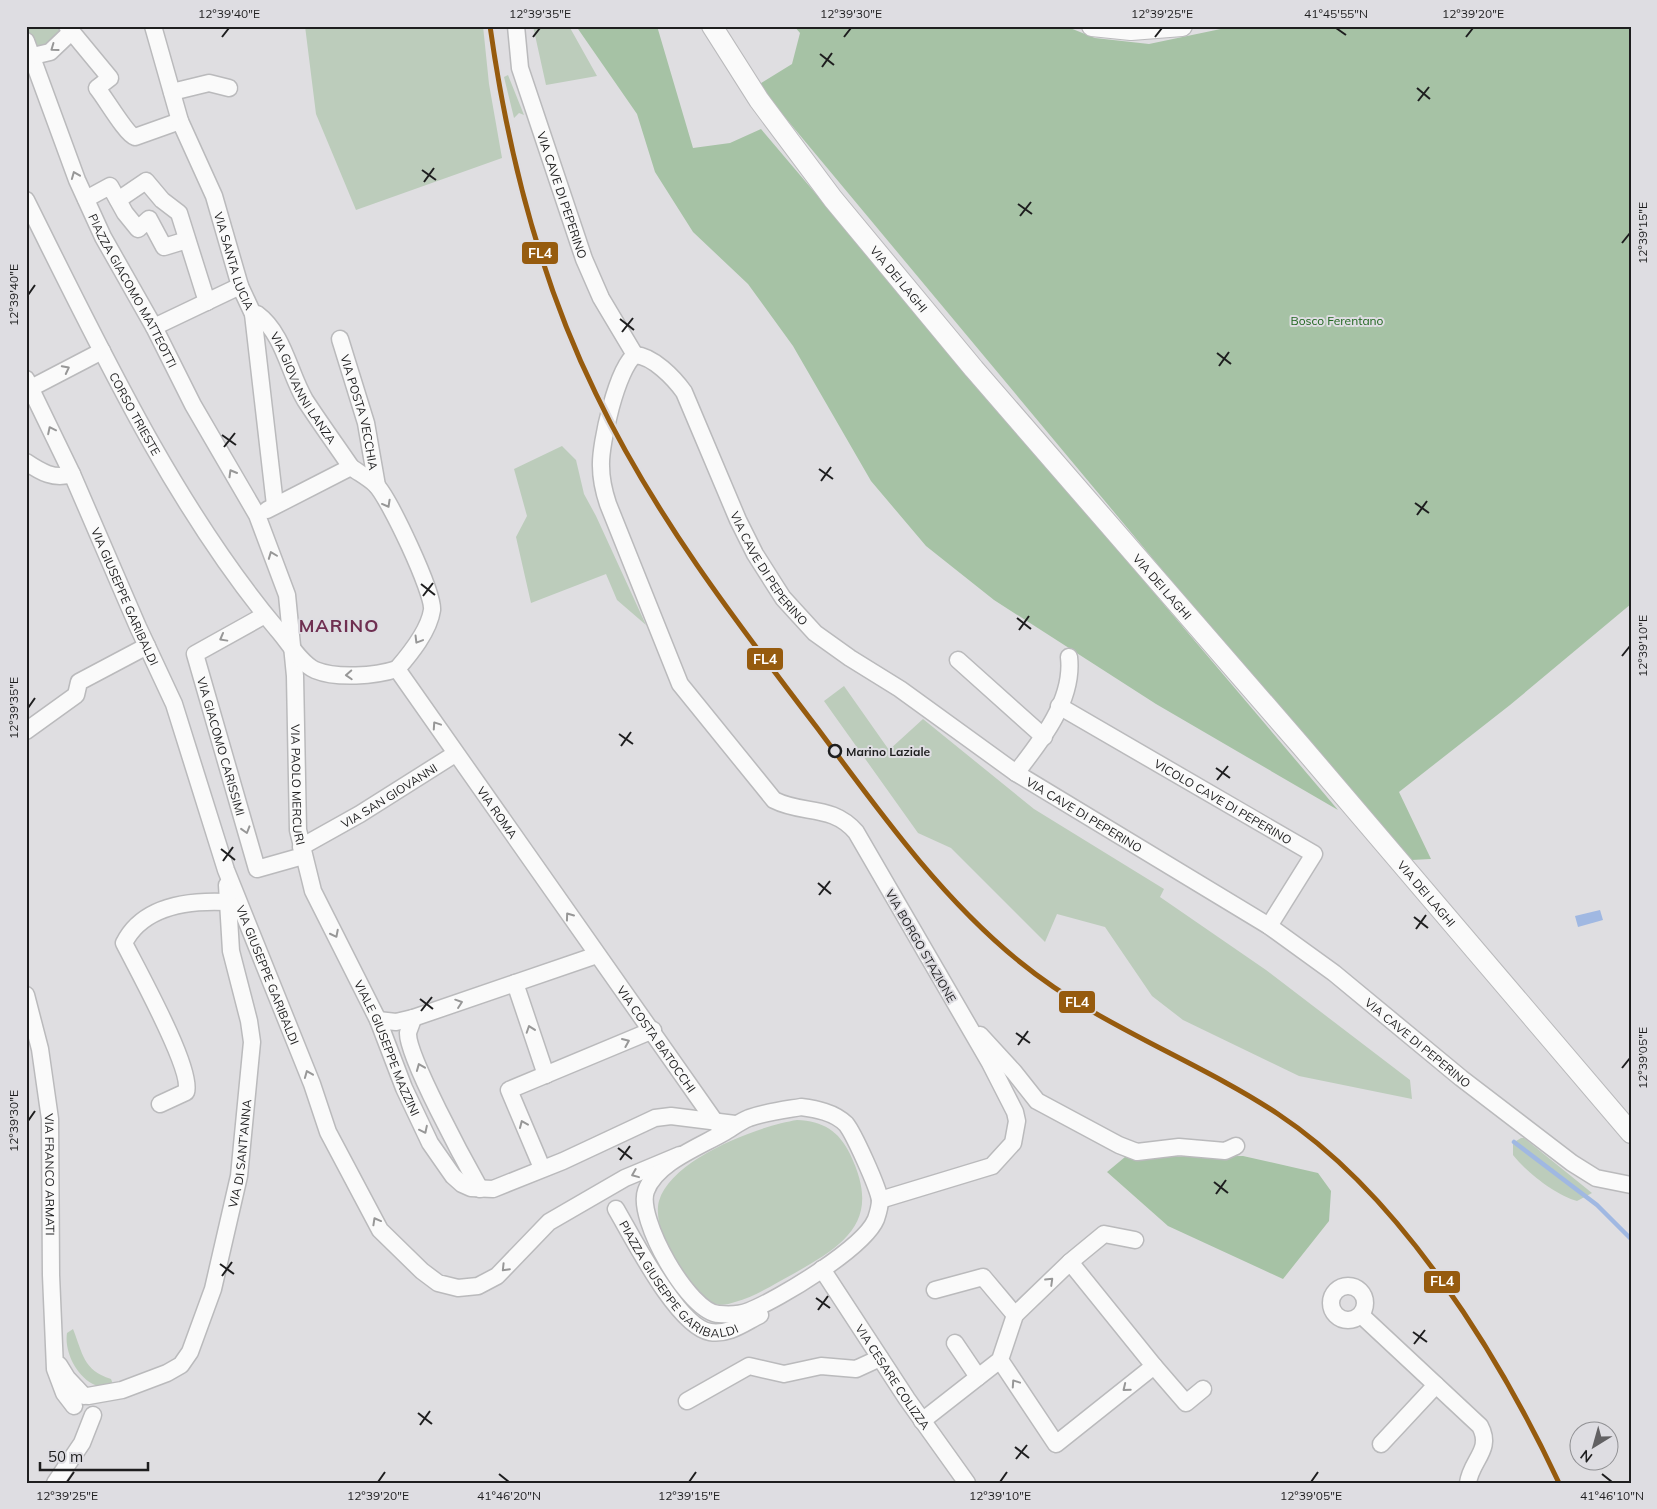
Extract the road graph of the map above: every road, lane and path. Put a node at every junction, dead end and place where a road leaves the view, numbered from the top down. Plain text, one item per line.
1 (153, 26) edge
2 (516, 26) edge
3 (712, 26) edge
4 (1092, 26) edge
5 (1182, 26) edge
6 (69, 29) edge
7 (26, 41) edge
8 (33, 56) junction
9 (229, 88) dead end
10 (172, 92) junction
11 (180, 121) junction
12 (86, 199) junction
13 (26, 200) edge
14 (118, 200) junction
15 (187, 240) junction
16 (240, 286) junction
17 (206, 302) junction
18 (253, 314) junction
19 (154, 327) junction
20 (340, 339) dead end
21 (102, 351) junction
22 (634, 355) junction
23 (28, 383) edge
24 (26, 462) edge
25 (351, 467) junction
26 (72, 474) junction
27 (377, 486) junction
28 (276, 505) junction
29 (256, 515) junction
30 (287, 595) joint
31 (265, 615) junction
32 (147, 646) junction
33 (293, 648) junction
34 (1069, 658) dead end
35 (958, 660) dead end
36 (397, 669) junction
37 (315, 670) junction
38 (294, 676) junction
39 (1059, 706) junction
40 (26, 730) edge
41 (1044, 737) junction
42 (455, 754) junction
43 (1016, 773) junction
44 (302, 851) junction
45 (226, 870) junction
46 (313, 891) joint
47 (228, 902) junction
48 (1269, 926) junction
49 (597, 955) junction
50 (515, 984) junction
51 (26, 995) edge
52 (413, 1018) junction
53 (378, 1020) junction
54 (653, 1030) junction
55 (971, 1032) junction
56 (546, 1075) junction
57 (160, 1104) dead end
58 (690, 1119) junction
59 (716, 1123) junction
60 (735, 1124) junction
61 (1631, 1133) edge
62 (707, 1142) junction
63 (1236, 1146) dead end
64 (680, 1155) junction
65 (542, 1168) junction
66 (1631, 1185) edge
67 (480, 1189) junction
68 (880, 1200) junction
69 (616, 1209) dead end
70 (1135, 1240) dead end
71 (1070, 1262) junction
72 (824, 1272) junction
73 (935, 1290) dead end
74 (1015, 1315) junction
75 (1361, 1315) dead end
76 (955, 1343) dead end
77 (880, 1358) junction
78 (1000, 1360) junction
79 (1154, 1366) junction
80 (978, 1376) junction
81 (1436, 1384) junction
82 (1203, 1389) dead end
83 (687, 1401) dead end
84 (85, 1407) junction
85 (922, 1421) junction
86 (1381, 1444) dead end
87 (63, 1479) edge
88 (967, 1483) edge
89 (1468, 1483) edge

1 - 10 street, VIA SANTA LUCIA
2 - 22 street, VIA CAVE DI PEPERINO
3 - 61 main road, VIA DEI LAGHI
4 - 5 main road
6 -> 8 street
6 - 11 street
7 - 8 street, PIAZZA GIACOMO MATTEOTTI
12 -> 8 street, PIAZZA GIACOMO MATTEOTTI
9 - 10 street
10 - 11 street, VIA SANTA LUCIA
11 - 16 street, VIA SANTA LUCIA
12 - 14 street
12 - 19 street, PIAZZA GIACOMO MATTEOTTI
13 - 21 street, CORSO TRIESTE
14 - 15 street
14 - 15 street
15 - 17 street
16 - 17 street
16 - 18 street, VIA SANTA LUCIA
17 - 19 street
18 - 25 street, VIA GIOVANNI LANZA
18 - 28 street, VIA SANTA LUCIA
29 -> 19 street, PIAZZA GIACOMO MATTEOTTI
20 - 27 street, VIA POSTA VECCHIA
23 -> 21 street
21 - 31 street, CORSO TRIESTE
22 - 43 street, VIA CAVE DI PEPERINO
22 - 55 street, VIA BORGO STAZIONE
26 -> 23 street, VIA GIUSEPPE GARIBALDI
24 - 26 street
25 - 27 street, VIA GIOVANNI LANZA
25 - 28 street
26 - 32 street, VIA GIUSEPPE GARIBALDI
27 -> 36 street
28 - 29 street
30 -> 29 street, PIAZZA GIACOMO MATTEOTTI
30 - 33 street, VIA PAOLO MERCURI
31 - 33 street, CORSO TRIESTE
31 -> 44 street, VIA GIACOMO CARISSIMI
32 - 40 street
32 - 45 street, VIA GIUSEPPE GARIBALDI
33 - 37 street, CORSO TRIESTE
33 - 38 street, VIA PAOLO MERCURI
34 - 39 street
35 - 41 street
36 -> 37 street
42 -> 36 street, VIA ROMA
37 - 38 street
38 - 44 street, VIA PAOLO MERCURI
39 - 41 street
39 - 48 street, VICOLO CAVE DI PEPERINO
41 - 43 street
42 - 44 street, VIA SAN GIOVANNI
49 -> 42 street, VIA ROMA
43 - 48 street, VIA CAVE DI PEPERINO
44 - 46 street, VIA PAOLO MERCURI
45 - 47 street, VIA DI SANT'ANNA
64 -> 45 street, VIA GIUSEPPE GARIBALDI
46 -> 53 street, VIALE GIUSEPPE MAZZINI
47 - 57 street
47 - 84 street, VIA DI SANT'ANNA
48 - 66 street, VIA CAVE DI PEPERINO
49 - 50 street
49 - 54 street, VIA COSTA BATOCCHI
52 -> 50 street
56 -> 50 street
51 - 84 street, VIA FRANCO ARMATI
52 - 53 street
67 -> 52 street, VIALE GIUSEPPE MAZZINI
53 -> 67 street, VIALE GIUSEPPE MAZZINI
56 -> 54 street
54 - 59 street, VIA COSTA BATOCCHI
55 - 63 street
55 - 68 street, VIA BORGO STAZIONE
65 -> 56 street
58 - 59 street
58 - 62 street
58 - 65 street
59 - 60 street
60 - 62 street, PIAZZA GIUSEPPE GARIBALDI
60 - 68 street, PIAZZA GIUSEPPE GARIBALDI
62 - 64 street, PIAZZA GIUSEPPE GARIBALDI
64 - 72 street, PIAZZA GIUSEPPE GARIBALDI
65 - 67 street
68 - 72 street, PIAZZA GIUSEPPE GARIBALDI
69 - 72 street, PIAZZA GIUSEPPE GARIBALDI
70 - 71 street
74 -> 71 street
71 - 79 street
72 - 77 street, VIA CESARE COLIZZA
73 - 74 street
74 - 78 street
75 - 81 street
76 - 80 street
77 - 83 street
77 - 85 street, VIA CESARE COLIZZA
79 -> 78 street
78 - 80 street
79 - 82 street
80 - 85 street
81 - 86 street
81 - 89 street
84 - 87 street
85 - 88 street, VIA CESARE COLIZZA

